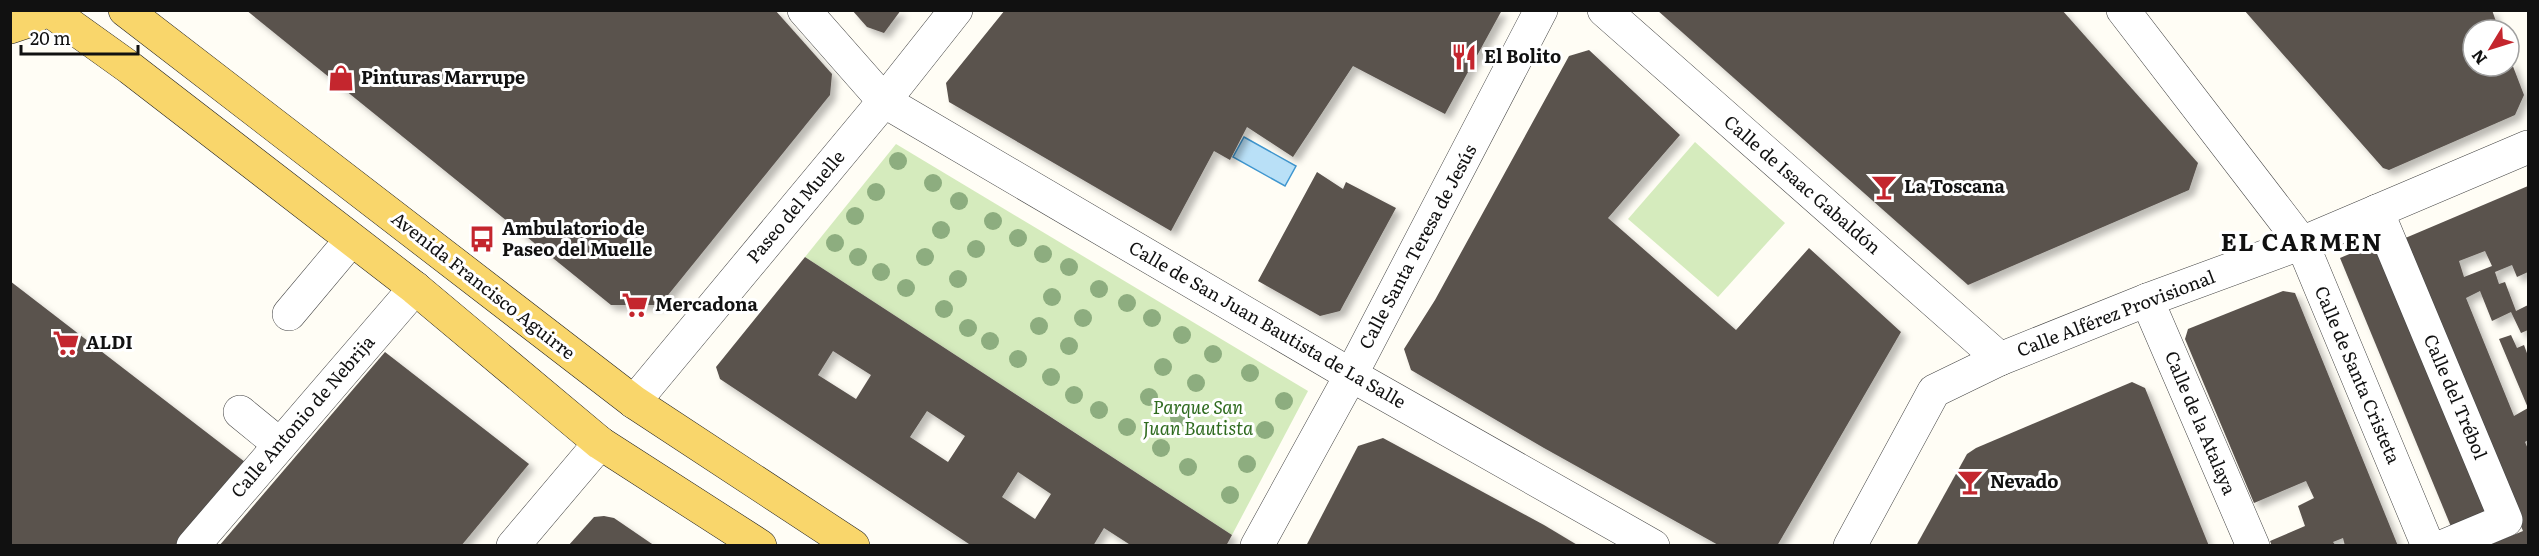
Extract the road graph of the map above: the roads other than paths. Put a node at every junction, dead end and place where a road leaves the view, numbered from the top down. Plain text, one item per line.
1 (47, 10) edge
2 (125, 10) edge
3 (804, 10) edge
4 (956, 10) edge
5 (1541, 10) edge
6 (1604, 10) edge
7 (2123, 10) edge
8 (10, 27) edge
9 (884, 101) junction
10 (2529, 147) edge
11 (2377, 212) junction
12 (351, 240) junction
13 (2302, 243) junction
14 (415, 288) junction
15 (2147, 300) junction
16 (289, 314) dead end
17 (2000, 359) junction
18 (1351, 375) junction
19 (634, 402) junction
20 (240, 412) dead end
21 (600, 443) junction
22 (279, 444) junction
23 (193, 546) edge
24 (513, 546) edge
25 (760, 546) edge
26 (854, 546) edge
27 (1257, 546) edge
28 (1653, 546) edge
29 (1850, 546) edge
30 (2253, 546) edge
31 (2428, 546) edge
32 (2444, 546) edge

1 - 8 main road
1 - 12 main road
2 - 19 main road, Avenida Francisco Aguirre
3 - 9 street, Calle de San Juan Bautista de La Salle
4 - 9 street, Paseo del Muelle
5 - 18 street, Calle Santa Teresa de Jesús
6 - 17 street, Calle de Isaac Gabaldón
7 - 13 street, Calle de Santa Cristeta
9 - 18 street, Calle de San Juan Bautista de La Salle
9 - 19 street, Paseo del Muelle
10 - 11 street, Calle Alférez Provisional
11 - 13 street, Calle Alférez Provisional
11 - 32 street, Calle del Trébol
12 - 14 main road
12 - 16 street
13 - 15 street, Calle Alférez Provisional
13 - 31 street, Calle de Santa Cristeta
14 - 21 main road
14 - 22 street, Calle Antonio de Nebrija
15 - 17 street, Calle Alférez Provisional
15 - 30 street, Calle de la Atalaya
17 - 29 street, Calle Alférez Provisional
18 - 27 street, Calle Santa Teresa de Jesús
18 - 28 street, Calle de San Juan Bautista de La Salle
19 - 26 main road, Avenida Francisco Aguirre
20 - 22 street
21 - 24 street
21 - 25 main road
22 - 23 street, Calle Antonio de Nebrija

